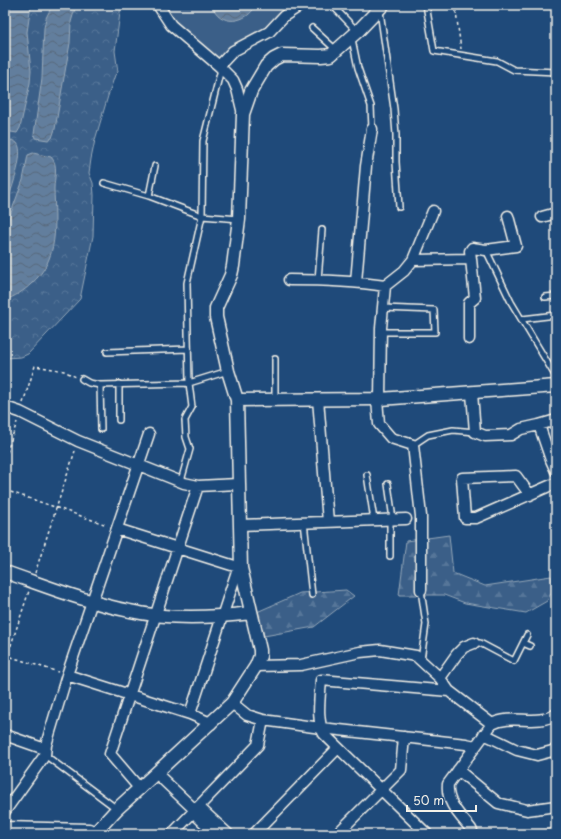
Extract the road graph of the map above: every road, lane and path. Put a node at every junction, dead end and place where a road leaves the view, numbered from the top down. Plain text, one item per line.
1 (158, 5) edge
2 (301, 5) edge
3 (332, 5) edge
4 (426, 5) edge
5 (455, 5) edge
6 (380, 6) edge
7 (312, 28) dead end
8 (355, 34) junction
9 (337, 50) junction
10 (462, 56) junction
11 (220, 67) junction
12 (556, 72) edge
13 (243, 114) junction
14 (372, 129) joint
15 (155, 166) dead end
16 (104, 184) dead end
17 (149, 196) junction
18 (399, 208) dead end
19 (433, 211) dead end
20 (556, 213) edge
21 (202, 216) junction
22 (508, 216) dead end
23 (542, 217) dead end
24 (239, 219) junction
25 (322, 230) dead end
26 (486, 250) junction
27 (471, 259) junction
28 (413, 260) junction
29 (289, 280) dead end
30 (318, 280) junction
31 (356, 282) junction
32 (385, 286) junction
33 (556, 296) edge
34 (545, 297) dead end
35 (383, 308) junction
36 (556, 315) edge
37 (522, 319) junction
38 (381, 332) junction
39 (469, 339) dead end
40 (188, 349) junction
41 (106, 352) dead end
42 (275, 359) dead end
43 (228, 371) junction
44 (556, 377) edge
45 (82, 379) joint
46 (189, 383) junction
47 (100, 384) junction
48 (120, 384) junction
49 (556, 386) edge
50 (472, 393) junction
51 (318, 399) junction
52 (379, 399) junction
53 (237, 400) junction
54 (275, 400) junction
55 (5, 408) edge
56 (20, 412) junction
57 (119, 420) dead end
58 (556, 420) edge
59 (540, 425) junction
60 (100, 429) dead end
61 (475, 432) junction
62 (149, 434) dead end
63 (78, 441) junction
64 (413, 445) junction
65 (5, 458) edge
66 (139, 465) junction
67 (556, 471) edge
68 (367, 475) dead end
69 (181, 481) junction
70 (556, 483) edge
71 (238, 484) junction
72 (388, 484) dead end
73 (198, 486) junction
74 (5, 490) edge
75 (530, 495) junction
76 (57, 507) junction
77 (391, 519) junction
78 (406, 519) dead end
79 (374, 520) junction
80 (304, 522) junction
81 (328, 522) junction
82 (240, 525) junction
83 (117, 529) junction
84 (178, 548) junction
85 (390, 556) dead end
86 (240, 568) junction
87 (5, 572) edge
88 (32, 581) junction
89 (421, 590) joint
90 (312, 595) dead end
91 (92, 601) junction
92 (251, 613) junction
93 (155, 615) junction
94 (222, 616) junction
95 (527, 635) dead end
96 (474, 643) joint
97 (523, 643) junction
98 (530, 646) dead end
99 (6, 655) edge
100 (421, 660) junction
101 (5, 663) edge
102 (256, 666) junction
103 (67, 675) junction
104 (440, 678) junction
105 (449, 691) junction
106 (130, 694) junction
107 (232, 703) junction
108 (190, 714) junction
109 (556, 714) edge
110 (263, 720) junction
111 (211, 724) junction
112 (492, 724) junction
113 (320, 728) junction
114 (484, 734) junction
115 (5, 735) edge
116 (404, 737) junction
117 (476, 746) junction
118 (338, 748) junction
119 (556, 750) edge
120 (45, 752) junction
121 (458, 770) junction
122 (156, 773) junction
123 (140, 788) junction
124 (380, 790) junction
125 (556, 806) edge
126 (118, 809) junction
127 (195, 810) junction
128 (5, 811) edge
129 (5, 828) edge
130 (422, 833) edge
131 (94, 834) edge
132 (172, 834) edge
133 (216, 834) edge
134 (228, 834) edge
135 (254, 834) edge
136 (337, 834) edge
137 (474, 834) edge

1 - 11 street
2 - 11 street
3 - 8 lane
4 - 10 lane
5 - 10 path
6 - 8 street
6 - 18 lane
7 - 9 lane
8 - 9 street
8 - 14 lane
9 - 13 street
10 - 12 lane
11 - 13 street
11 - 21 lane
13 - 24 street
14 - 31 street
15 - 17 lane
16 - 17 lane
17 - 21 lane
19 - 28 street
20 - 23 street
21 - 24 lane
21 - 40 lane
22 - 26 street
24 - 43 street
25 - 30 lane
26 - 27 street
26 - 37 lane
27 - 28 street
27 - 39 street
28 - 32 street
29 - 30 street
30 - 31 street
31 - 32 street
32 - 35 street
33 - 34 lane
35 - 38 street
35 - 38 lane
36 - 37 lane
37 - 44 lane
38 - 52 street
40 - 41 lane
40 - 46 lane
42 - 54 lane
43 - 46 lane
43 - 53 street
45 - 47 lane
45 - 56 path
46 - 48 lane
46 - 69 lane
47 - 48 lane
47 - 60 lane
48 - 57 lane
49 - 50 street
50 - 52 street
50 - 61 street
51 - 52 street
51 - 54 street
51 - 81 street
52 - 64 street
53 - 54 street
53 - 71 street
55 - 56 street
56 - 63 street
56 - 65 path
58 - 59 street
59 - 61 street
59 - 67 street
61 - 64 lane
62 - 66 street
63 - 66 street
63 - 76 path
64 - 89 street
66 - 69 street
66 - 83 street
68 - 79 lane
69 - 73 street
70 - 75 street
71 - 73 street
71 - 82 street
72 - 77 lane
73 - 84 street
74 - 76 path
75 - 75 street
76 - 83 path
76 - 88 path
77 - 78 street
77 - 79 street
77 - 85 lane
79 - 81 street
80 - 81 street
80 - 82 street
80 - 90 lane
82 - 86 street
83 - 84 street
83 - 91 street
84 - 86 street
84 - 93 street
86 - 92 street
86 - 94 street
87 - 88 street
88 - 91 street
88 - 99 path
89 - 100 lane
91 - 93 street
91 - 103 street
92 - 94 street
92 - 102 street
93 - 94 street
93 - 106 street
94 - 108 street
95 - 97 lane
96 - 97 lane
96 - 104 street
97 - 98 lane
99 - 101 path
99 - 103 path
100 - 102 street
100 - 104 street
102 - 107 street
103 - 106 street
103 - 120 street
104 - 105 street
105 - 112 street
105 - 113 street
106 - 108 street
106 - 123 street
107 - 110 street
107 - 111 street
108 - 111 street
109 - 112 street
110 - 113 street
110 - 127 street
111 - 122 street
112 - 114 street
113 - 116 street
113 - 118 street
114 - 117 street
114 - 119 street
115 - 120 street
116 - 117 street
116 - 124 street
117 - 121 street
118 - 124 street
118 - 135 street
120 - 126 lane
120 - 128 street
121 - 125 street
121 - 137 street
122 - 123 street
122 - 127 street
123 - 126 street
124 - 130 street
124 - 136 street
126 - 131 street
127 - 132 street
127 - 133 street
127 - 134 street
129 - 131 street

